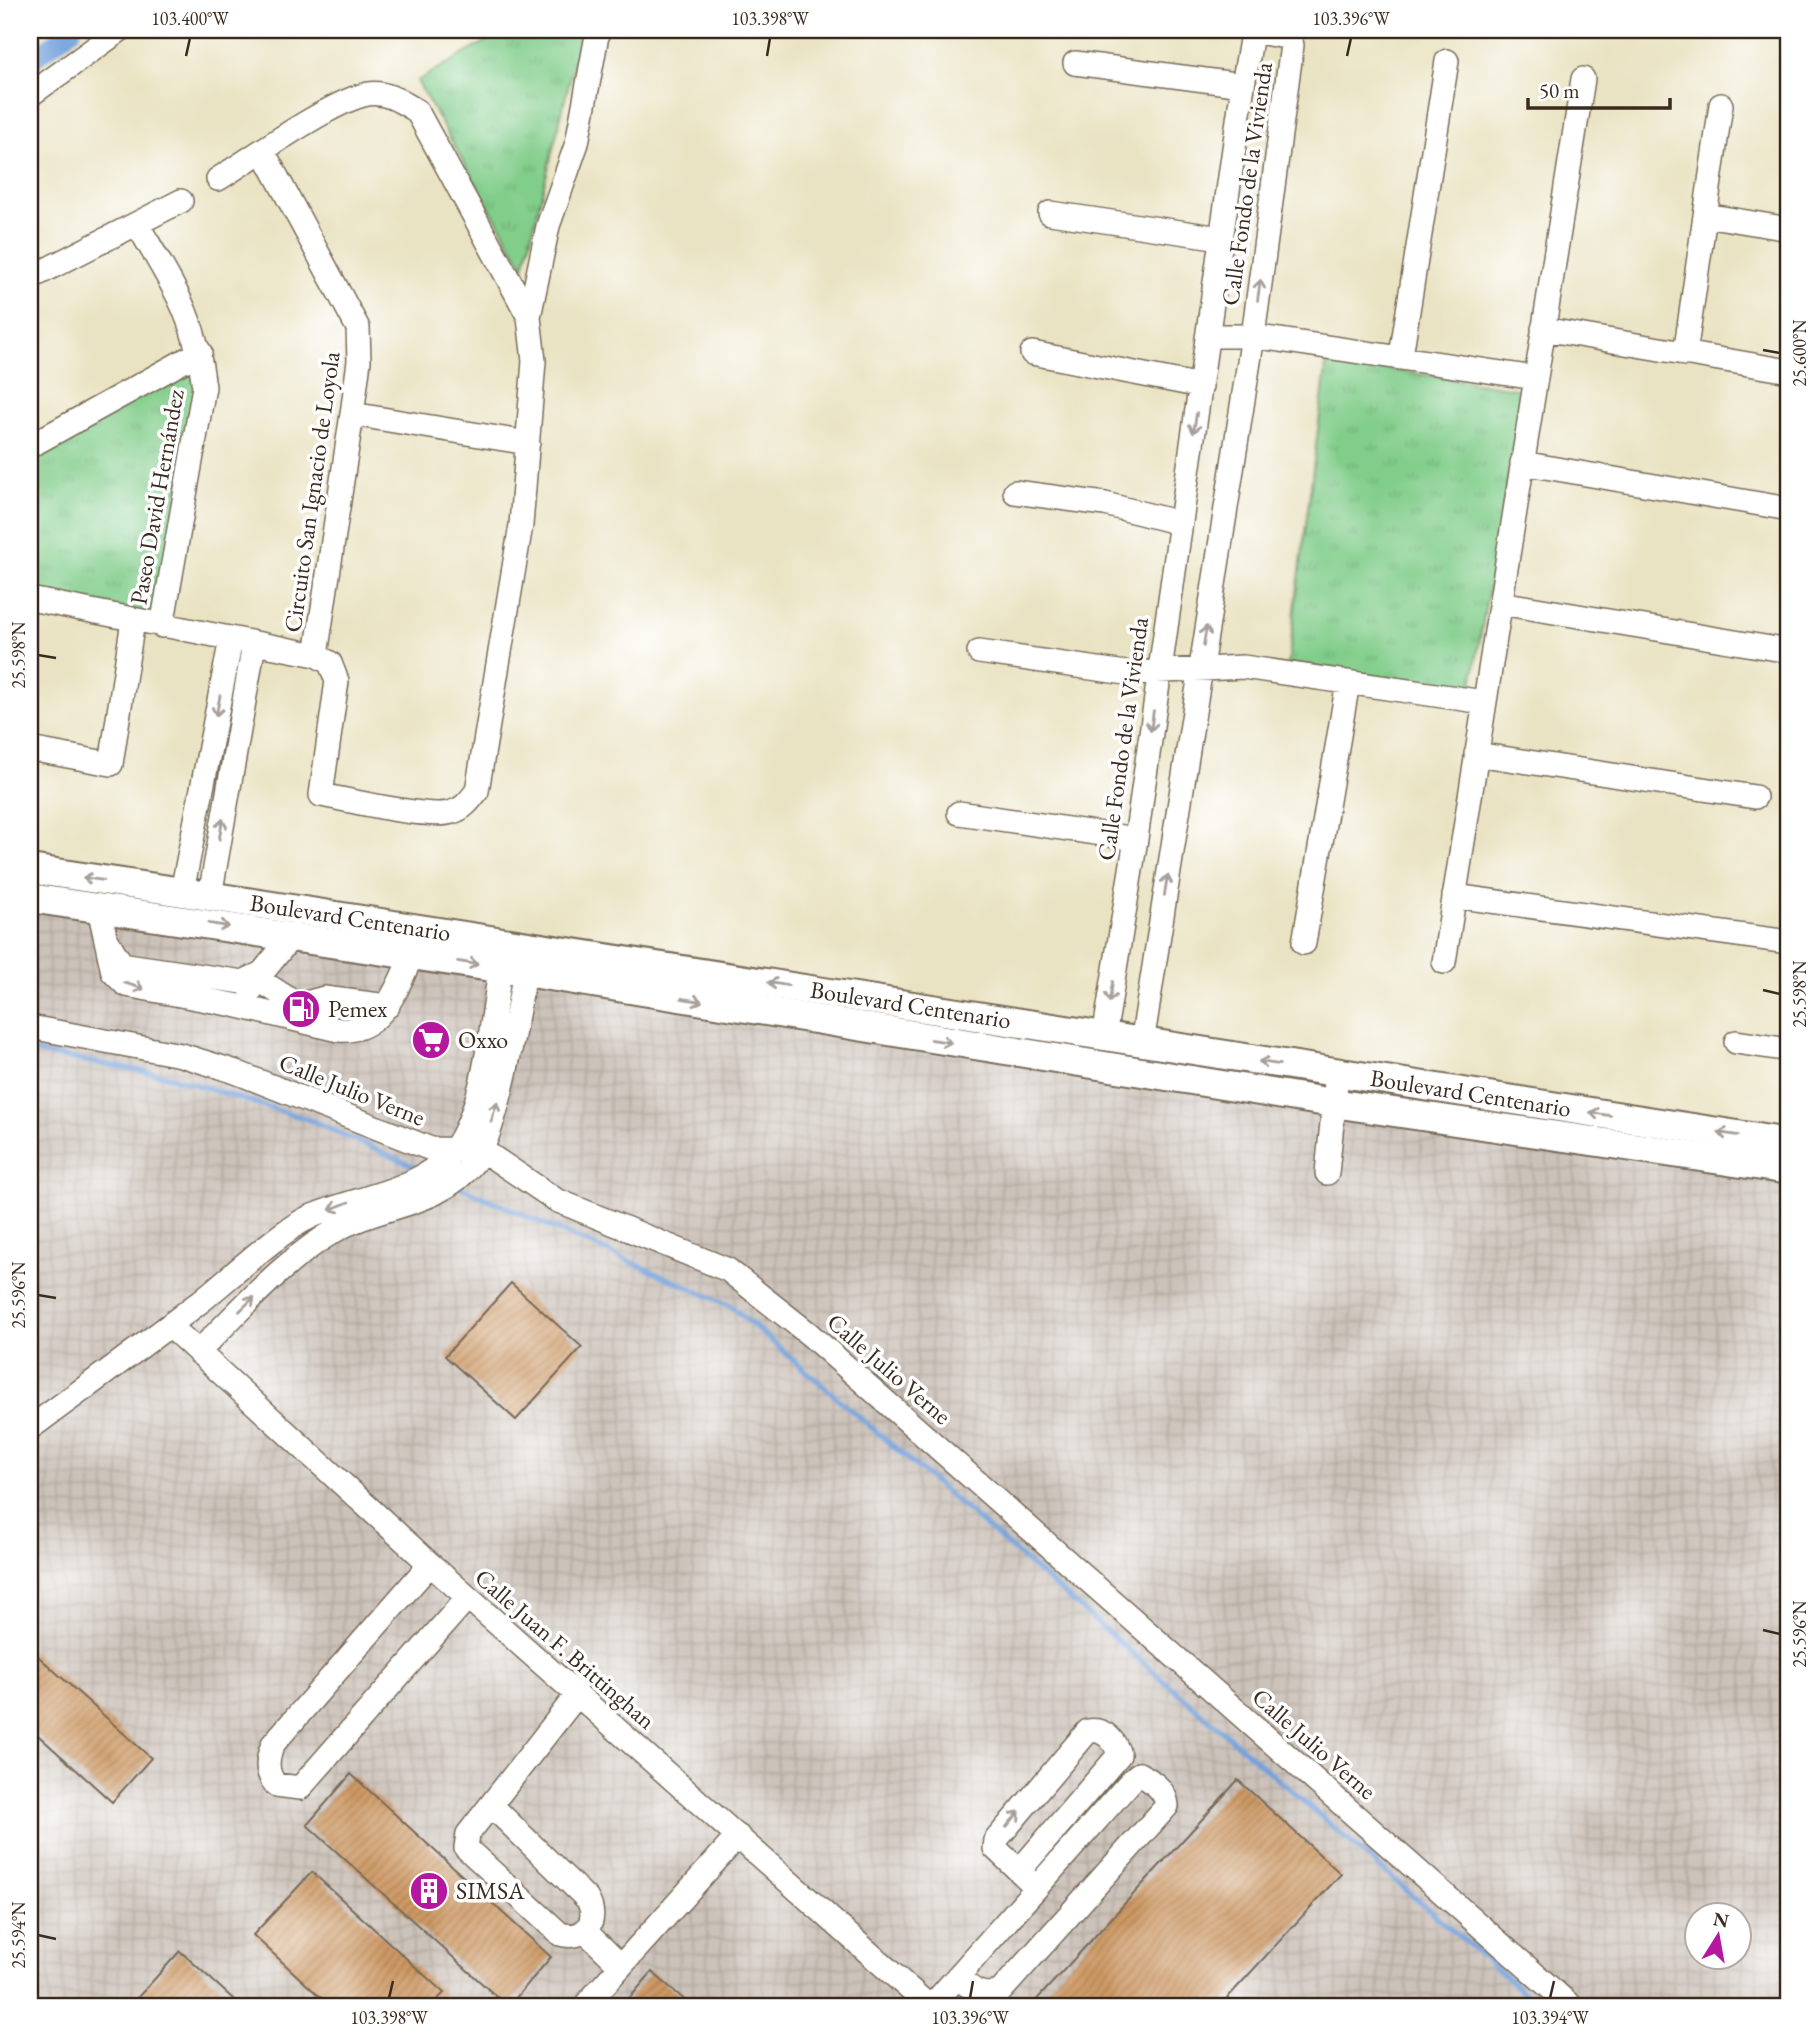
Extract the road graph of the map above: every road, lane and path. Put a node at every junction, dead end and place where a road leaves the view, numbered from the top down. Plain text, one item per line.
1 (120, 30) edge
2 (598, 30) edge
3 (1447, 61) dead end
4 (1075, 62) dead end
5 (1583, 79) dead end
6 (1243, 85) junction
7 (30, 95) edge
8 (1721, 105) dead end
9 (263, 151) junction
10 (218, 179) dead end
11 (181, 201) dead end
12 (1050, 213) dead end
13 (1705, 215) junction
14 (137, 224) junction
15 (1789, 229) edge
16 (1221, 238) junction
17 (30, 278) edge
18 (529, 317) junction
19 (1543, 329) junction
20 (1208, 336) junction
21 (1252, 336) junction
22 (200, 352) junction
23 (1032, 353) dead end
24 (1685, 354) junction
25 (1401, 356) junction
26 (1789, 371) edge
27 (1535, 378) junction
28 (1201, 386) junction
29 (352, 414) junction
30 (528, 443) junction
31 (30, 446) edge
32 (1522, 463) junction
33 (1015, 492) dead end
34 (1789, 509) edge
35 (1180, 523) junction
36 (30, 599) edge
37 (1500, 604) junction
38 (133, 621) junction
39 (162, 626) junction
40 (231, 639) junction
41 (254, 644) junction
42 (1789, 650) edge
43 (979, 652) dead end
44 (316, 655) junction
45 (1200, 669) junction
46 (1159, 671) junction
47 (1348, 682) junction
48 (1484, 702) junction
49 (30, 749) edge
50 (1476, 754) junction
51 (1755, 797) dead end
52 (960, 813) dead end
53 (1136, 839) junction
54 (30, 869) edge
55 (196, 894) junction
56 (1454, 896) junction
57 (34, 898) edge
58 (99, 908) junction
59 (292, 936) junction
60 (106, 940) junction
61 (518, 942) junction
62 (1789, 942) edge
63 (1304, 943) dead end
64 (412, 955) junction
65 (1444, 962) dead end
66 (512, 970) junction
67 (256, 978) junction
68 (233, 1005) junction
69 (298, 1005) junction
70 (388, 1006) junction
71 (911, 1006) junction
72 (30, 1027) edge
73 (339, 1030) junction
74 (907, 1035) junction
75 (1104, 1037) junction
76 (1736, 1042) dead end
77 (1142, 1043) junction
78 (996, 1049) junction
79 (1789, 1051) edge
80 (1337, 1073) junction
81 (1333, 1103) junction
82 (1665, 1138) junction
83 (1789, 1143) edge
84 (482, 1150) junction
85 (447, 1156) junction
86 (1789, 1170) edge
87 (1327, 1173) dead end
88 (170, 1326) junction
89 (198, 1352) junction
90 (30, 1428) edge
91 (430, 1564) junction
92 (467, 1598) junction
93 (577, 1695) junction
94 (491, 1805) junction
95 (738, 1836) junction
96 (1019, 1871) junction
97 (1036, 1887) junction
98 (586, 1932) junction
99 (621, 1966) junction
100 (957, 1978) junction
101 (584, 2007) edge
102 (930, 2007) edge
103 (1572, 2007) edge

1 - 7 street
2 - 18 street
3 - 25 street
4 - 6 street
5 - 19 street
6 - 16 street, Calle Fondo de la Vivienda
21 -> 6 street, Calle Fondo de la Vivienda
8 - 13 street
9 - 10 street
9 - 18 street
9 - 29 street, Circuito San Ignacio de Loyola
11 - 14 street
12 - 16 street
13 - 15 street
13 - 24 street
14 - 17 street
14 - 22 street, Paseo David Hernández
16 - 20 street, Calle Fondo de la Vivienda
18 - 30 street, Circuito San Ignacio de Loyola
19 - 24 street
19 - 27 street
20 - 21 street
20 - 28 street, Calle Fondo de la Vivienda
21 - 25 street
45 -> 21 street, Calle Fondo de la Vivienda
22 - 31 street
22 - 39 street, Paseo David Hernández
23 - 28 street
24 - 26 street
25 - 27 street
27 - 32 street
28 -> 35 street, Calle Fondo de la Vivienda
29 - 30 street
29 - 44 street, Circuito San Ignacio de Loyola
30 - 44 street, Circuito San Ignacio de Loyola
32 - 34 street
32 - 37 street
33 - 35 street
35 - 46 street, Calle Fondo de la Vivienda
36 - 38 street
37 - 42 street
37 - 48 street
38 - 39 street
38 - 49 street, Paseo David Hernández
39 - 40 street
40 - 41 street
40 -> 55 street
41 - 44 street
55 -> 41 street
43 - 46 street
45 - 46 street
45 - 47 street
77 -> 45 street, Calle Fondo de la Vivienda
46 -> 53 street, Calle Fondo de la Vivienda
47 - 48 street
47 - 63 street
48 - 50 street
50 - 51 street
50 - 56 street
52 - 53 street
53 -> 75 street, Calle Fondo de la Vivienda
55 -> 54 main road, Boulevard Centenario
55 - 57 main road
55 - 61 main road, Boulevard Centenario
56 - 62 street
56 - 65 street
57 - 58 main road, Boulevard Centenario
58 -> 59 main road, Boulevard Centenario
58 - 60 street
59 - 64 main road, Boulevard Centenario
59 - 67 street
60 - 67 street
60 -> 68 street
61 - 66 street
71 -> 61 main road, Boulevard Centenario
64 -> 66 main road, Boulevard Centenario
64 - 70 street
66 -> 74 main road, Boulevard Centenario
84 -> 66 street
66 - 85 street
67 - 68 street
67 - 69 street
68 - 73 street
69 - 70 street
69 - 73 street
70 - 73 street
71 - 74 main road
71 - 75 main road, Boulevard Centenario
72 - 85 street, Calle Julio Verne
74 -> 78 main road, Boulevard Centenario
75 - 77 main road, Boulevard Centenario
76 - 79 street
77 - 78 main road
80 -> 77 main road, Boulevard Centenario
78 - 81 main road, Boulevard Centenario
80 - 81 street
82 -> 80 main road, Boulevard Centenario
81 - 82 main road, Boulevard Centenario
81 - 87 street
83 -> 82 main road, Boulevard Centenario
82 - 86 main road, Boulevard Centenario
84 - 85 street, Calle Julio Verne
89 -> 84 street
84 - 103 street, Calle Julio Verne
85 -> 88 street
88 - 89 street, Calle Juan F. Brittinghan
88 - 90 street
89 - 91 street, Calle Juan F. Brittinghan
91 - 92 street, Calle Juan F. Brittinghan
91 - 92 street
92 - 93 street, Calle Juan F. Brittinghan
93 - 94 street
93 - 95 street, Calle Juan F. Brittinghan
94 - 98 street
94 - 98 street
95 - 99 street
95 - 102 street, Calle Juan F. Brittinghan
96 -> 96 street
96 - 97 street
97 - 100 street
97 - 100 street
98 - 99 street
99 - 101 street
100 - 102 street

